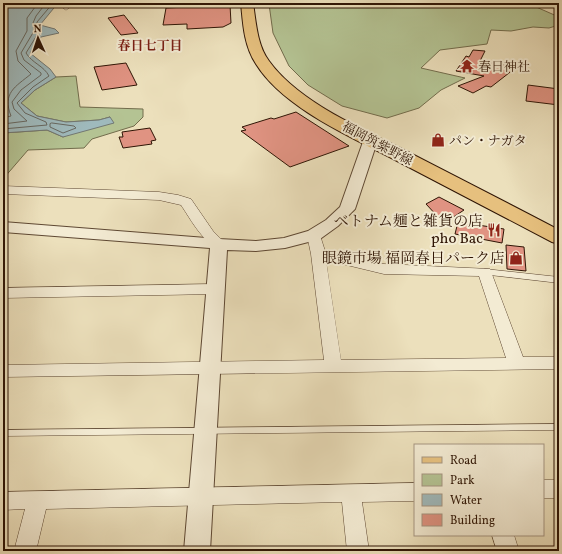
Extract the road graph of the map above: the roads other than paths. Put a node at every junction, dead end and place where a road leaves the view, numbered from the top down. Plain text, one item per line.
1 (118, 3) edge
2 (189, 3) edge
3 (200, 3) edge
4 (247, 3) edge
5 (257, 3) edge
6 (371, 139) junction
7 (3, 190) edge
8 (3, 227) edge
9 (559, 227) edge
10 (314, 235) junction
11 (559, 238) edge
12 (219, 244) junction
13 (318, 254) junction
14 (485, 272) junction
15 (559, 280) edge
16 (215, 289) junction
17 (3, 293) edge
18 (559, 363) edge
19 (517, 364) junction
20 (333, 366) junction
21 (209, 368) junction
22 (3, 371) edge
23 (559, 427) edge
24 (205, 431) junction
25 (3, 433) edge
26 (544, 489) edge
27 (559, 489) edge
28 (414, 492) edge
29 (351, 493) junction
30 (201, 496) junction
31 (3, 500) edge
32 (38, 500) junction
33 (503, 536) edge
34 (25, 551) edge
35 (197, 551) edge
36 (358, 551) edge
37 (508, 551) edge

1 - 2 street
2 - 3 street
4 - 6 main road, 福岡筑紫野線
5 - 9 main road, 福岡筑紫野線
6 - 10 street
6 - 11 main road, 福岡筑紫野線
7 - 12 street
8 - 12 street
10 - 12 street
10 - 13 street
12 - 16 street
13 - 14 street
13 - 20 street
14 - 15 street
14 - 19 street
16 - 17 street
16 - 21 street
18 - 19 street
19 - 20 street
20 - 21 street
21 - 22 street
21 - 24 street
23 - 24 lane
24 - 25 lane
24 - 30 street
26 - 27 street
28 - 29 street
29 - 30 street
29 - 36 street
30 - 32 street
30 - 35 street
31 - 32 street
32 - 34 street
33 - 37 street

